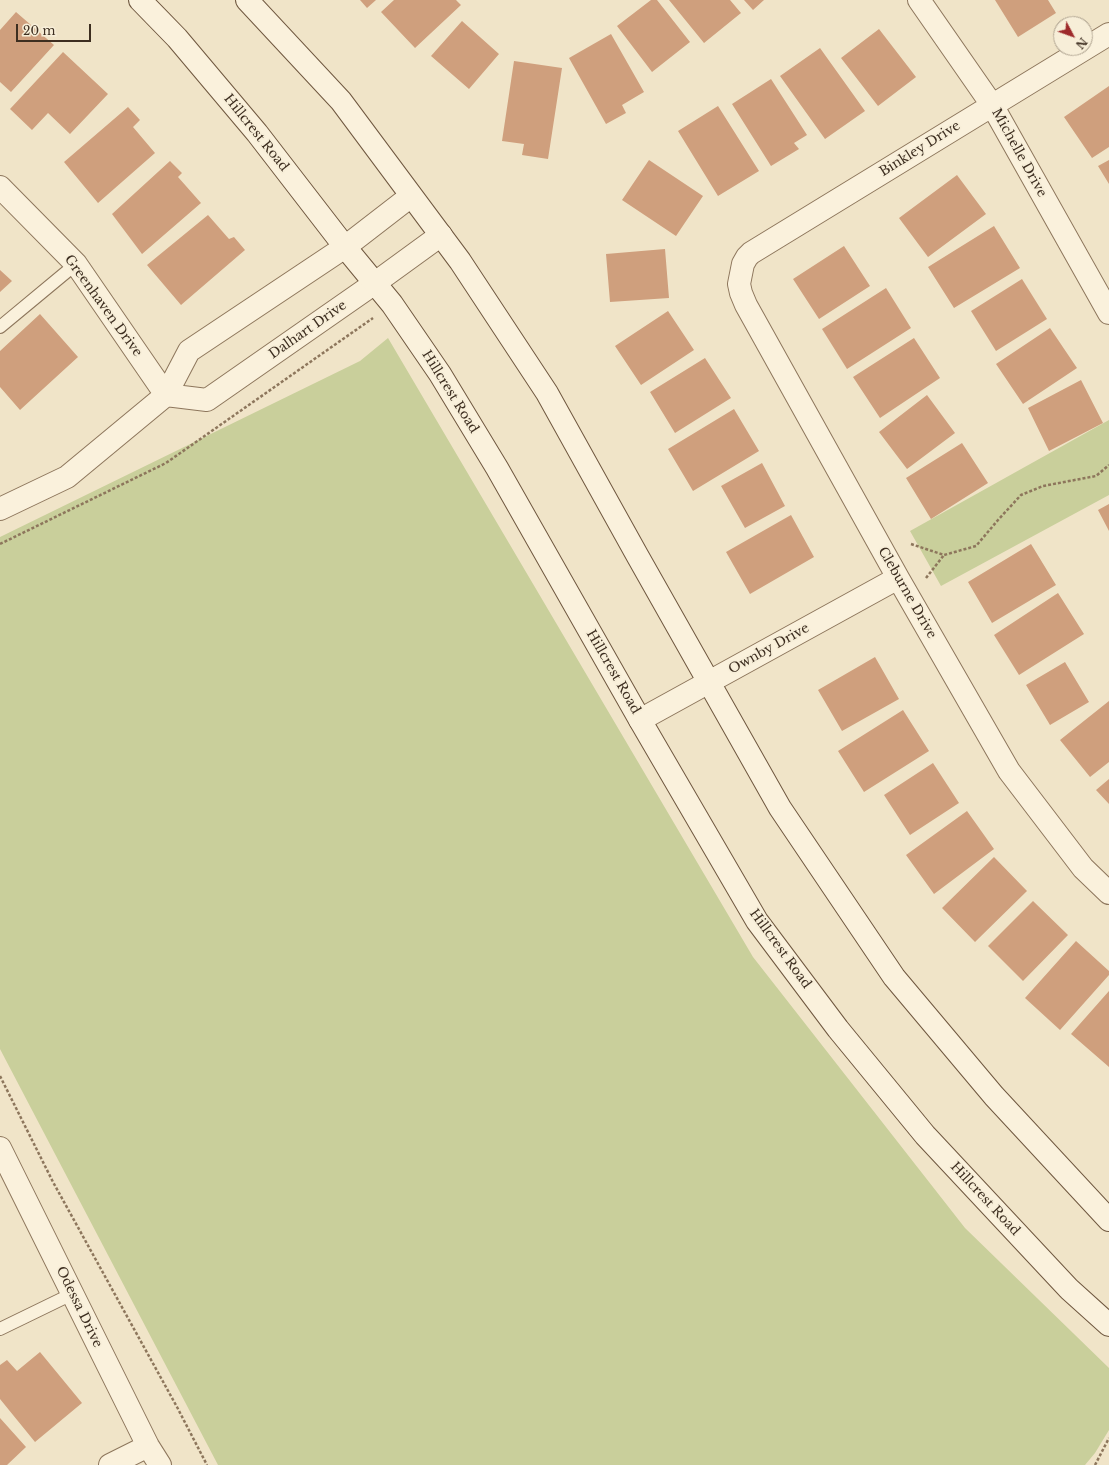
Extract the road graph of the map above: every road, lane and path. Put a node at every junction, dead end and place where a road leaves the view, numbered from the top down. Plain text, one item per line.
1 (140, 0) edge
2 (247, 0) edge
3 (919, 0) edge
4 (1109, 34) edge
5 (992, 105) junction
6 (0, 187) edge
7 (411, 196) junction
8 (441, 235) junction
9 (345, 247) junction
10 (76, 264) junction
11 (740, 273) joint
12 (375, 283) junction
13 (1109, 313) edge
14 (375, 317) dead end
15 (0, 327) edge
16 (166, 395) junction
17 (1109, 465) edge
18 (0, 509) edge
19 (0, 544) edge
20 (911, 544) dead end
21 (944, 555) junction
22 (898, 578) junction
23 (926, 578) dead end
24 (709, 682) junction
25 (640, 720) junction
26 (1109, 893) edge
27 (0, 1076) edge
28 (0, 1148) edge
29 (1109, 1220) edge
30 (72, 1294) junction
31 (1109, 1325) edge
32 (0, 1330) edge
33 (1109, 1438) edge
34 (148, 1446) junction
35 (110, 1465) edge
36 (160, 1465) edge
37 (207, 1465) edge
38 (1095, 1465) edge

1 - 9 street, Hillcrest Road
2 - 7 street
3 - 5 street, Michelle Drive
4 - 5 street, Binkley Drive
5 - 11 street, Binkley Drive
5 - 13 street, Michelle Drive
6 - 10 street, Greenhaven Drive
7 - 8 street
7 - 9 street
8 - 12 street, Dalhart Drive
8 - 24 street
9 - 12 street, Hillcrest Road
9 - 16 street
10 - 15 lane
10 - 16 street, Greenhaven Drive
11 - 22 street, Cleburne Drive
12 - 16 street, Dalhart Drive
12 - 25 street, Hillcrest Road
14 - 19 path
16 - 18 street
17 - 21 path
20 - 21 path
21 - 23 path
22 - 24 street, Ownby Drive
22 - 26 street, Cleburne Drive
24 - 25 street, Ownby Drive
24 - 29 street
25 - 31 street, Hillcrest Road
27 - 37 path
28 - 30 street, Odessa Drive
30 - 32 lane
30 - 34 street, Odessa Drive
33 - 38 path
34 - 35 street
34 - 36 street, Odessa Drive

